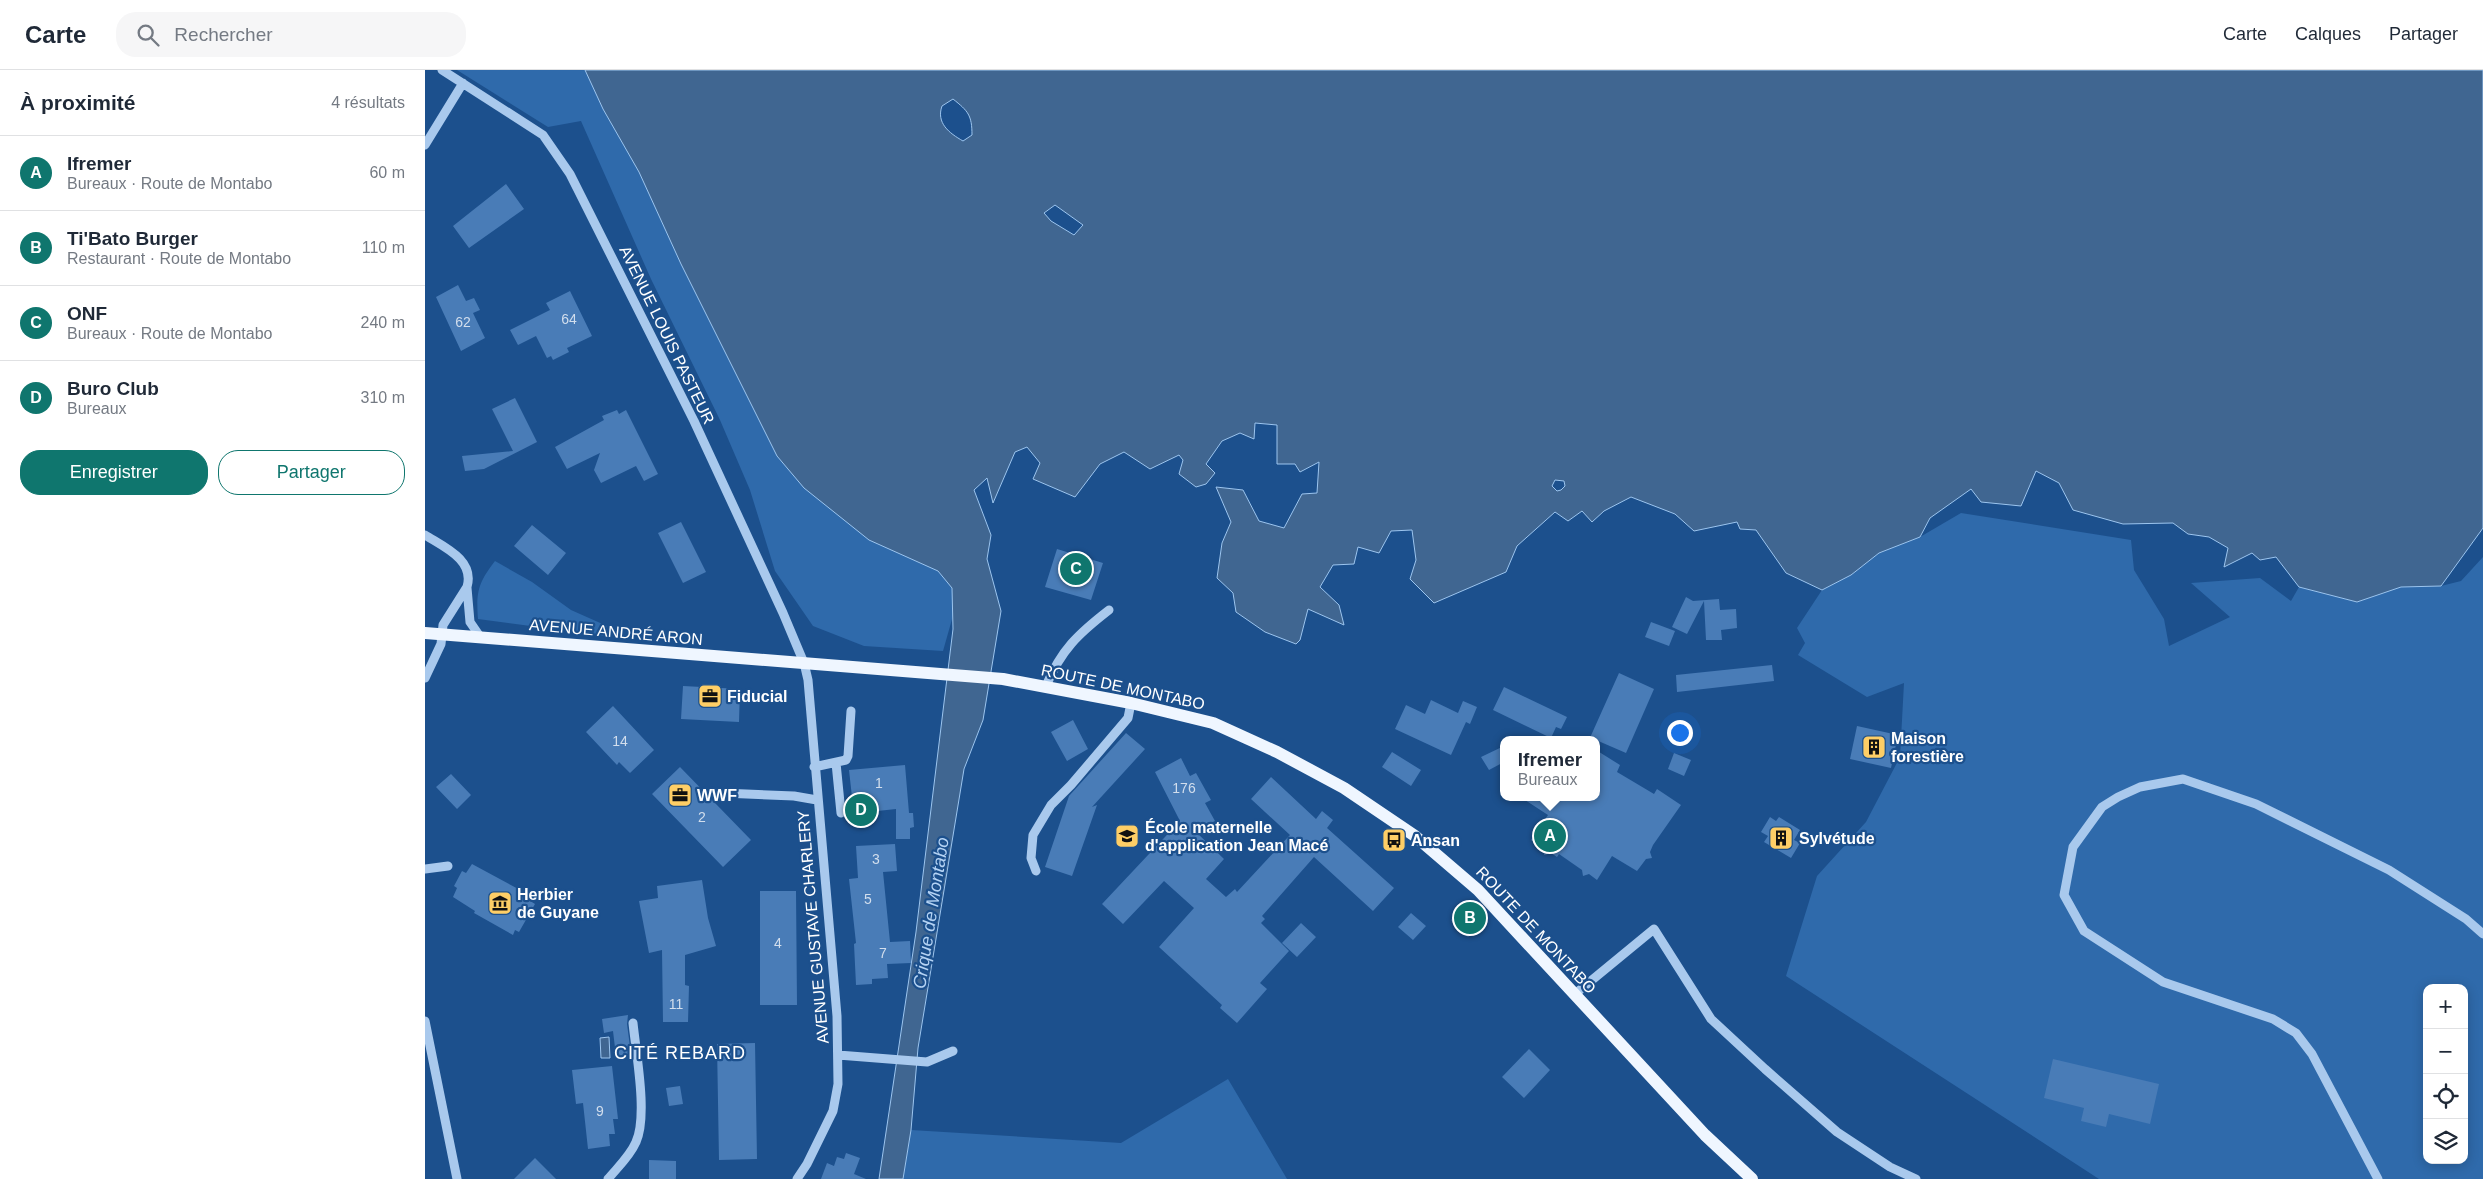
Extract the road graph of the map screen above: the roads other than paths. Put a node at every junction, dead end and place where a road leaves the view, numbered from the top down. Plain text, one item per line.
1 (442, 70) edge
2 (463, 83) junction
3 (425, 145) edge
4 (425, 535) edge
5 (467, 587) junction
6 (1109, 610) dead end
7 (425, 633) edge
8 (441, 634) junction
9 (481, 638) junction
10 (804, 664) junction
11 (425, 678) edge
12 (1045, 686) junction
13 (1131, 703) junction
14 (851, 711) dead end
15 (836, 763) junction
16 (814, 767) junction
17 (723, 793) dead end
18 (817, 800) junction
19 (841, 813) dead end
20 (448, 866) dead end
21 (425, 870) edge
22 (1036, 872) dead end
23 (2483, 934) edge
24 (1575, 994) junction
25 (425, 1021) edge
26 (633, 1023) dead end
27 (953, 1051) dead end
28 (838, 1055) junction
29 (457, 1179) edge
30 (608, 1179) edge
31 (797, 1179) edge
32 (1752, 1179) edge
33 (1916, 1179) edge
34 (2378, 1179) edge

1 - 2 street, AVENUE LOUIS PASTEUR
2 - 3 street
2 - 10 street, AVENUE LOUIS PASTEUR
4 - 5 street
5 - 8 street
5 - 9 street
6 - 12 street
7 - 8 main road, AVENUE ANDRÉ ARON
8 - 9 main road, AVENUE ANDRÉ ARON
8 - 11 street
9 - 10 main road, AVENUE ANDRÉ ARON
10 - 12 main road, ROUTE DE MONTABO
10 - 16 street, AVENUE GUSTAVE CHARLERY
12 - 13 main road, ROUTE DE MONTABO
13 - 22 street
13 - 24 main road, ROUTE DE MONTABO
14 - 15 street
15 - 16 street
15 - 19 street
16 - 18 street, AVENUE GUSTAVE CHARLERY
17 - 18 street
18 - 28 street, AVENUE GUSTAVE CHARLERY
20 - 21 street
23 - 34 street
24 - 32 main road, ROUTE DE MONTABO
24 - 33 street
25 - 29 street
26 - 30 street
27 - 28 street
28 - 31 street, AVENUE GUSTAVE CHARLERY

